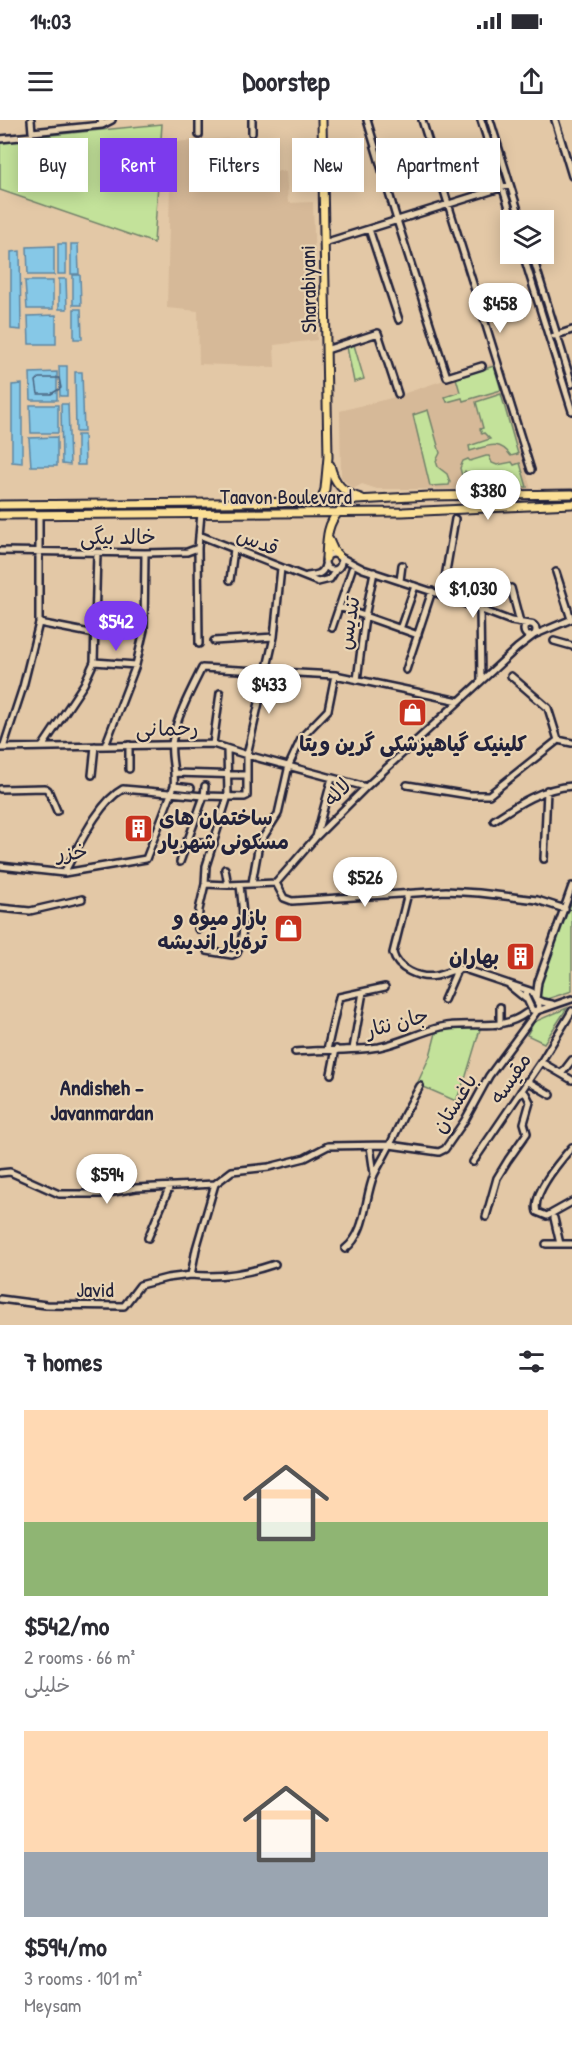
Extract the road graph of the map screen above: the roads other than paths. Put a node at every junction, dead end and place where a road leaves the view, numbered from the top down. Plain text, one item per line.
1 (31, 120) edge
2 (112, 120) edge
3 (199, 120) edge
4 (252, 120) edge
5 (322, 120) edge
6 (367, 120) edge
7 (422, 120) edge
8 (481, 120) edge
9 (490, 120) edge
10 (555, 120) edge
11 (102, 123) edge
12 (252, 133) dead end
13 (199, 135) dead end
14 (32, 136) dead end
15 (0, 140) edge
16 (572, 176) edge
17 (510, 185) junction
18 (502, 187) junction
19 (447, 204) junction
20 (510, 210) edge
21 (519, 210) edge
22 (396, 220) junction
23 (369, 229) junction
24 (324, 243) junction
25 (527, 264) edge
26 (535, 264) edge
27 (399, 320) dead end
28 (572, 330) edge
29 (557, 335) junction
30 (549, 337) junction
31 (326, 350) junction
32 (482, 366) dead end
33 (572, 384) edge
34 (398, 394) dead end
35 (572, 411) edge
36 (328, 457) junction
37 (531, 470) dead end
38 (572, 494) edge
39 (429, 496) junction
40 (403, 498) junction
41 (368, 500) junction
42 (321, 502) junction
43 (572, 504) edge
44 (0, 505) edge
45 (431, 511) junction
46 (318, 512) junction
47 (339, 512) junction
48 (403, 512) junction
49 (201, 513) junction
50 (0, 515) edge
51 (39, 515) junction
52 (455, 519) dead end
53 (329, 526) junction
54 (199, 535) junction
55 (328, 537) junction
56 (198, 548) junction
57 (234, 549) junction
58 (0, 551) edge
59 (38, 552) junction
60 (97, 553) junction
61 (145, 553) junction
62 (339, 556) junction
63 (326, 561) junction
64 (402, 565) dead end
65 (280, 568) junction
66 (352, 568) junction
67 (363, 569) junction
68 (336, 570) junction
69 (374, 572) junction
70 (556, 572) dead end
71 (305, 576) junction
72 (230, 580) dead end
73 (400, 580) junction
74 (415, 586) junction
75 (511, 588) dead end
76 (432, 591) junction
77 (442, 595) junction
78 (339, 607) junction
79 (480, 609) junction
80 (365, 617) junction
81 (572, 619) edge
82 (511, 621) junction
83 (520, 622) junction
84 (39, 623) junction
85 (531, 624) junction
86 (551, 627) junction
87 (332, 628) dead end
88 (400, 629) junction
89 (524, 632) junction
90 (95, 634) junction
91 (418, 635) junction
92 (534, 635) junction
93 (274, 637) junction
94 (214, 641) dead end
95 (554, 641) dead end
96 (199, 644) dead end
97 (572, 646) edge
98 (517, 648) junction
99 (93, 662) junction
100 (136, 666) junction
101 (268, 670) junction
102 (406, 670) dead end
103 (336, 675) junction
104 (511, 676) dead end
105 (357, 680) junction
106 (481, 681) junction
107 (220, 693) dead end
108 (459, 701) junction
109 (558, 740) junction
110 (572, 743) edge
111 (213, 744) junction
112 (129, 745) junction
113 (172, 745) junction
114 (94, 746) junction
115 (105, 746) junction
116 (42, 747) junction
117 (2, 748) edge
118 (227, 749) junction
119 (247, 755) junction
120 (290, 765) junction
121 (129, 769) dead end
122 (175, 773) junction
123 (92, 775) dead end
124 (229, 775) junction
125 (245, 775) dead end
126 (332, 777) junction
127 (407, 785) dead end
128 (174, 786) junction
129 (205, 786) dead end
130 (572, 786) edge
131 (366, 787) junction
132 (191, 788) dead end
133 (0, 789) edge
134 (547, 790) junction
135 (171, 793) junction
136 (204, 796) junction
137 (228, 796) junction
138 (57, 811) dead end
139 (494, 820) dead end
140 (316, 837) junction
141 (187, 840) junction
142 (214, 844) junction
143 (544, 859) dead end
144 (180, 862) dead end
145 (0, 866) edge
146 (225, 869) dead end
147 (64, 873) junction
148 (252, 883) junction
149 (205, 884) junction
150 (276, 884) junction
151 (228, 885) junction
152 (240, 885) junction
153 (572, 886) edge
154 (408, 893) junction
155 (82, 899) dead end
156 (0, 908) edge
157 (565, 909) junction
158 (198, 929) dead end
159 (207, 951) dead end
160 (458, 968) junction
161 (538, 982) junction
162 (506, 983) junction
163 (385, 987) dead end
164 (527, 990) junction
165 (363, 992) junction
166 (526, 999) junction
167 (536, 999) junction
168 (572, 999) edge
169 (444, 1000) dead end
170 (556, 1004) junction
171 (500, 1007) dead end
172 (530, 1007) junction
173 (537, 1011) junction
174 (572, 1011) edge
175 (526, 1013) junction
176 (508, 1023) junction
177 (500, 1024) junction
178 (521, 1027) junction
179 (519, 1034) junction
180 (336, 1049) junction
181 (353, 1049) junction
182 (327, 1050) junction
183 (295, 1052) dead end
184 (572, 1060) edge
185 (541, 1062) junction
186 (562, 1073) junction
187 (331, 1074) dead end
188 (572, 1080) edge
189 (527, 1081) junction
190 (420, 1086) dead end
191 (521, 1091) junction
192 (551, 1095) dead end
193 (390, 1145) junction
194 (370, 1146) junction
195 (572, 1148) edge
196 (473, 1162) dead end
197 (0, 1173) edge
198 (374, 1176) junction
199 (215, 1184) junction
200 (170, 1186) junction
201 (572, 1202) edge
202 (486, 1217) dead end
203 (554, 1218) dead end
204 (148, 1238) dead end
205 (546, 1244) dead end
206 (560, 1244) junction
207 (572, 1244) edge
208 (345, 1249) dead end
209 (275, 1264) dead end
210 (190, 1275) junction
211 (0, 1299) edge

1 - 11 street
2 - 11 street
3 - 13 street
4 - 12 street
5 - 24 main road, Sharabiyani
6 - 22 street
7 - 19 street
8 - 18 street
9 - 17 street
10 - 16 street
14 - 15 street
17 - 18 street
17 - 21 street
18 - 19 street
18 - 20 street
19 - 22 street
19 - 37 street
22 - 23 street
22 - 32 street
23 - 24 street
23 - 27 street
24 - 31 main road, Sharabiyani
25 - 30 street
26 - 29 street
28 - 29 street
29 - 30 street
29 - 33 street
30 - 35 street
31 - 34 street
31 - 36 main road, Sharabiyani
36 - 41 main road, Sharabiyani
36 - 42 main road, Sharabiyani
38 - 39 main road, Taavon Boulevard
39 - 40 main road, Taavon Boulevard
39 - 45 main road
40 - 41 main road, Taavon Boulevard
40 - 48 main road
41 - 42 main road, Taavon Boulevard
42 - 44 main road, Taavon Boulevard
43 - 45 main road, Taavon Boulevard
45 - 48 main road, Taavon Boulevard
46 - 47 main road, Taavon Boulevard
46 - 49 main road, Taavon Boulevard
46 - 53 main road
47 - 48 main road, Taavon Boulevard
47 - 53 main road
49 - 51 main road, Taavon Boulevard
49 - 54 street
50 - 51 main road, Taavon Boulevard
51 - 59 street
52 - 77 street
53 - 55 main road
54 - 56 street
54 - 57 street, قدس
55 - 62 main road
55 - 63 main road
56 - 61 street, خالد بیگی
56 - 96 street
57 - 65 street, قدس
57 - 72 street
58 - 59 street, خالد بیگی
59 - 60 street, خالد بیگی
59 - 84 street
60 - 61 street, خالد بیگی
60 - 90 street
61 - 100 street
62 - 63 street
62 - 67 street, قدس
62 - 68 street
63 - 68 street
63 - 71 street
64 - 73 street
65 - 71 street, قدس
65 - 93 street
66 - 67 street, قدس
66 - 68 street, قدس
66 - 78 street
67 - 69 street, قدس
68 - 71 street, قدس
69 - 73 street, قدس
69 - 80 street, تندیس
70 - 81 street
73 - 74 street, قدس
74 - 76 street, قدس
74 - 88 street
75 - 83 street
76 - 77 street, قدس
76 - 91 street
77 - 79 street, قدس
78 - 80 street
78 - 87 street
79 - 82 street, قدس
79 - 106 street
80 - 88 street
80 - 105 street, تندیس
81 - 86 street
82 - 83 street, قدس
82 - 89 street, قدس
83 - 85 street, قدس
84 - 90 street
84 - 117 street
85 - 86 street, قدس
85 - 89 street
85 - 92 street
86 - 92 street, لاله
88 - 91 street
89 - 92 street
89 - 98 street
90 - 99 street
91 - 102 street
92 - 98 street, لاله
93 - 94 street
93 - 101 street
95 - 97 street
98 - 106 street, لاله
99 - 100 street
99 - 116 street
100 - 115 street
101 - 103 street
101 - 113 street
101 - 119 street
103 - 105 street
103 - 120 street
104 - 109 street
105 - 108 street
106 - 108 street, لاله
107 - 111 street
108 - 131 street, لاله
109 - 110 street
109 - 127 street
111 - 113 street, رحمانی
111 - 118 street, رحمانی
112 - 113 street, رحمانی
112 - 115 street, رحمانی
112 - 121 street
113 - 122 street
114 - 115 street, رحمانی
114 - 116 street, رحمانی
114 - 123 street
116 - 117 street, رحمانی
118 - 119 street, رحمانی
118 - 124 street
119 - 120 street, رحمانی
119 - 137 street
120 - 126 street, رحمانی
120 - 148 street
122 - 124 street
122 - 128 street
124 - 125 street
124 - 137 street
126 - 131 street, رحمانی
126 - 140 street
128 - 132 street
128 - 135 street
129 - 136 street
130 - 134 street
131 - 140 street, لاله
133 - 138 street
134 - 139 street
134 - 143 street
135 - 136 street
135 - 147 street
135 - 147 street, خزر
136 - 137 street
136 - 141 street
137 - 142 street
140 - 150 street, لاله
141 - 142 street
141 - 144 street
142 - 149 street
145 - 147 street, خزر
146 - 151 street
148 - 150 street
148 - 152 street
149 - 151 street
149 - 158 street
150 - 154 street
151 - 152 street
152 - 159 street
153 - 157 street
154 - 157 street
154 - 160 street
155 - 156 street
157 - 161 street
160 - 162 street
160 - 169 street
161 - 164 street
161 - 167 street
162 - 164 street
162 - 166 street
163 - 165 street
164 - 166 street
164 - 167 street
165 - 181 street
165 - 182 street
166 - 172 street
167 - 170 street
167 - 173 street
168 - 170 street
170 - 173 street
171 - 177 street
172 - 173 street
172 - 175 street
173 - 179 street
174 - 185 street, مقیسه
175 - 176 street
175 - 178 street
176 - 177 street, جان نثار
176 - 178 street
177 - 181 street, جان نثار
178 - 179 street
179 - 193 street, باغستان
180 - 181 street, جان نثار
180 - 182 street, جان نثار
180 - 187 street
182 - 183 street, جان نثار
184 - 186 street
185 - 186 street
185 - 189 street, مقیسه
186 - 188 street
189 - 191 street, مقیسه
189 - 192 street
190 - 193 street, باغستان
191 - 196 street, مقیسه
191 - 202 street
193 - 194 street
193 - 198 street
194 - 198 street
194 - 199 street
195 - 201 street
197 - 200 street
198 - 208 street
199 - 200 street
199 - 210 street
200 - 204 street
203 - 206 street
205 - 206 street
206 - 207 street
209 - 210 street
210 - 211 street, Javid

